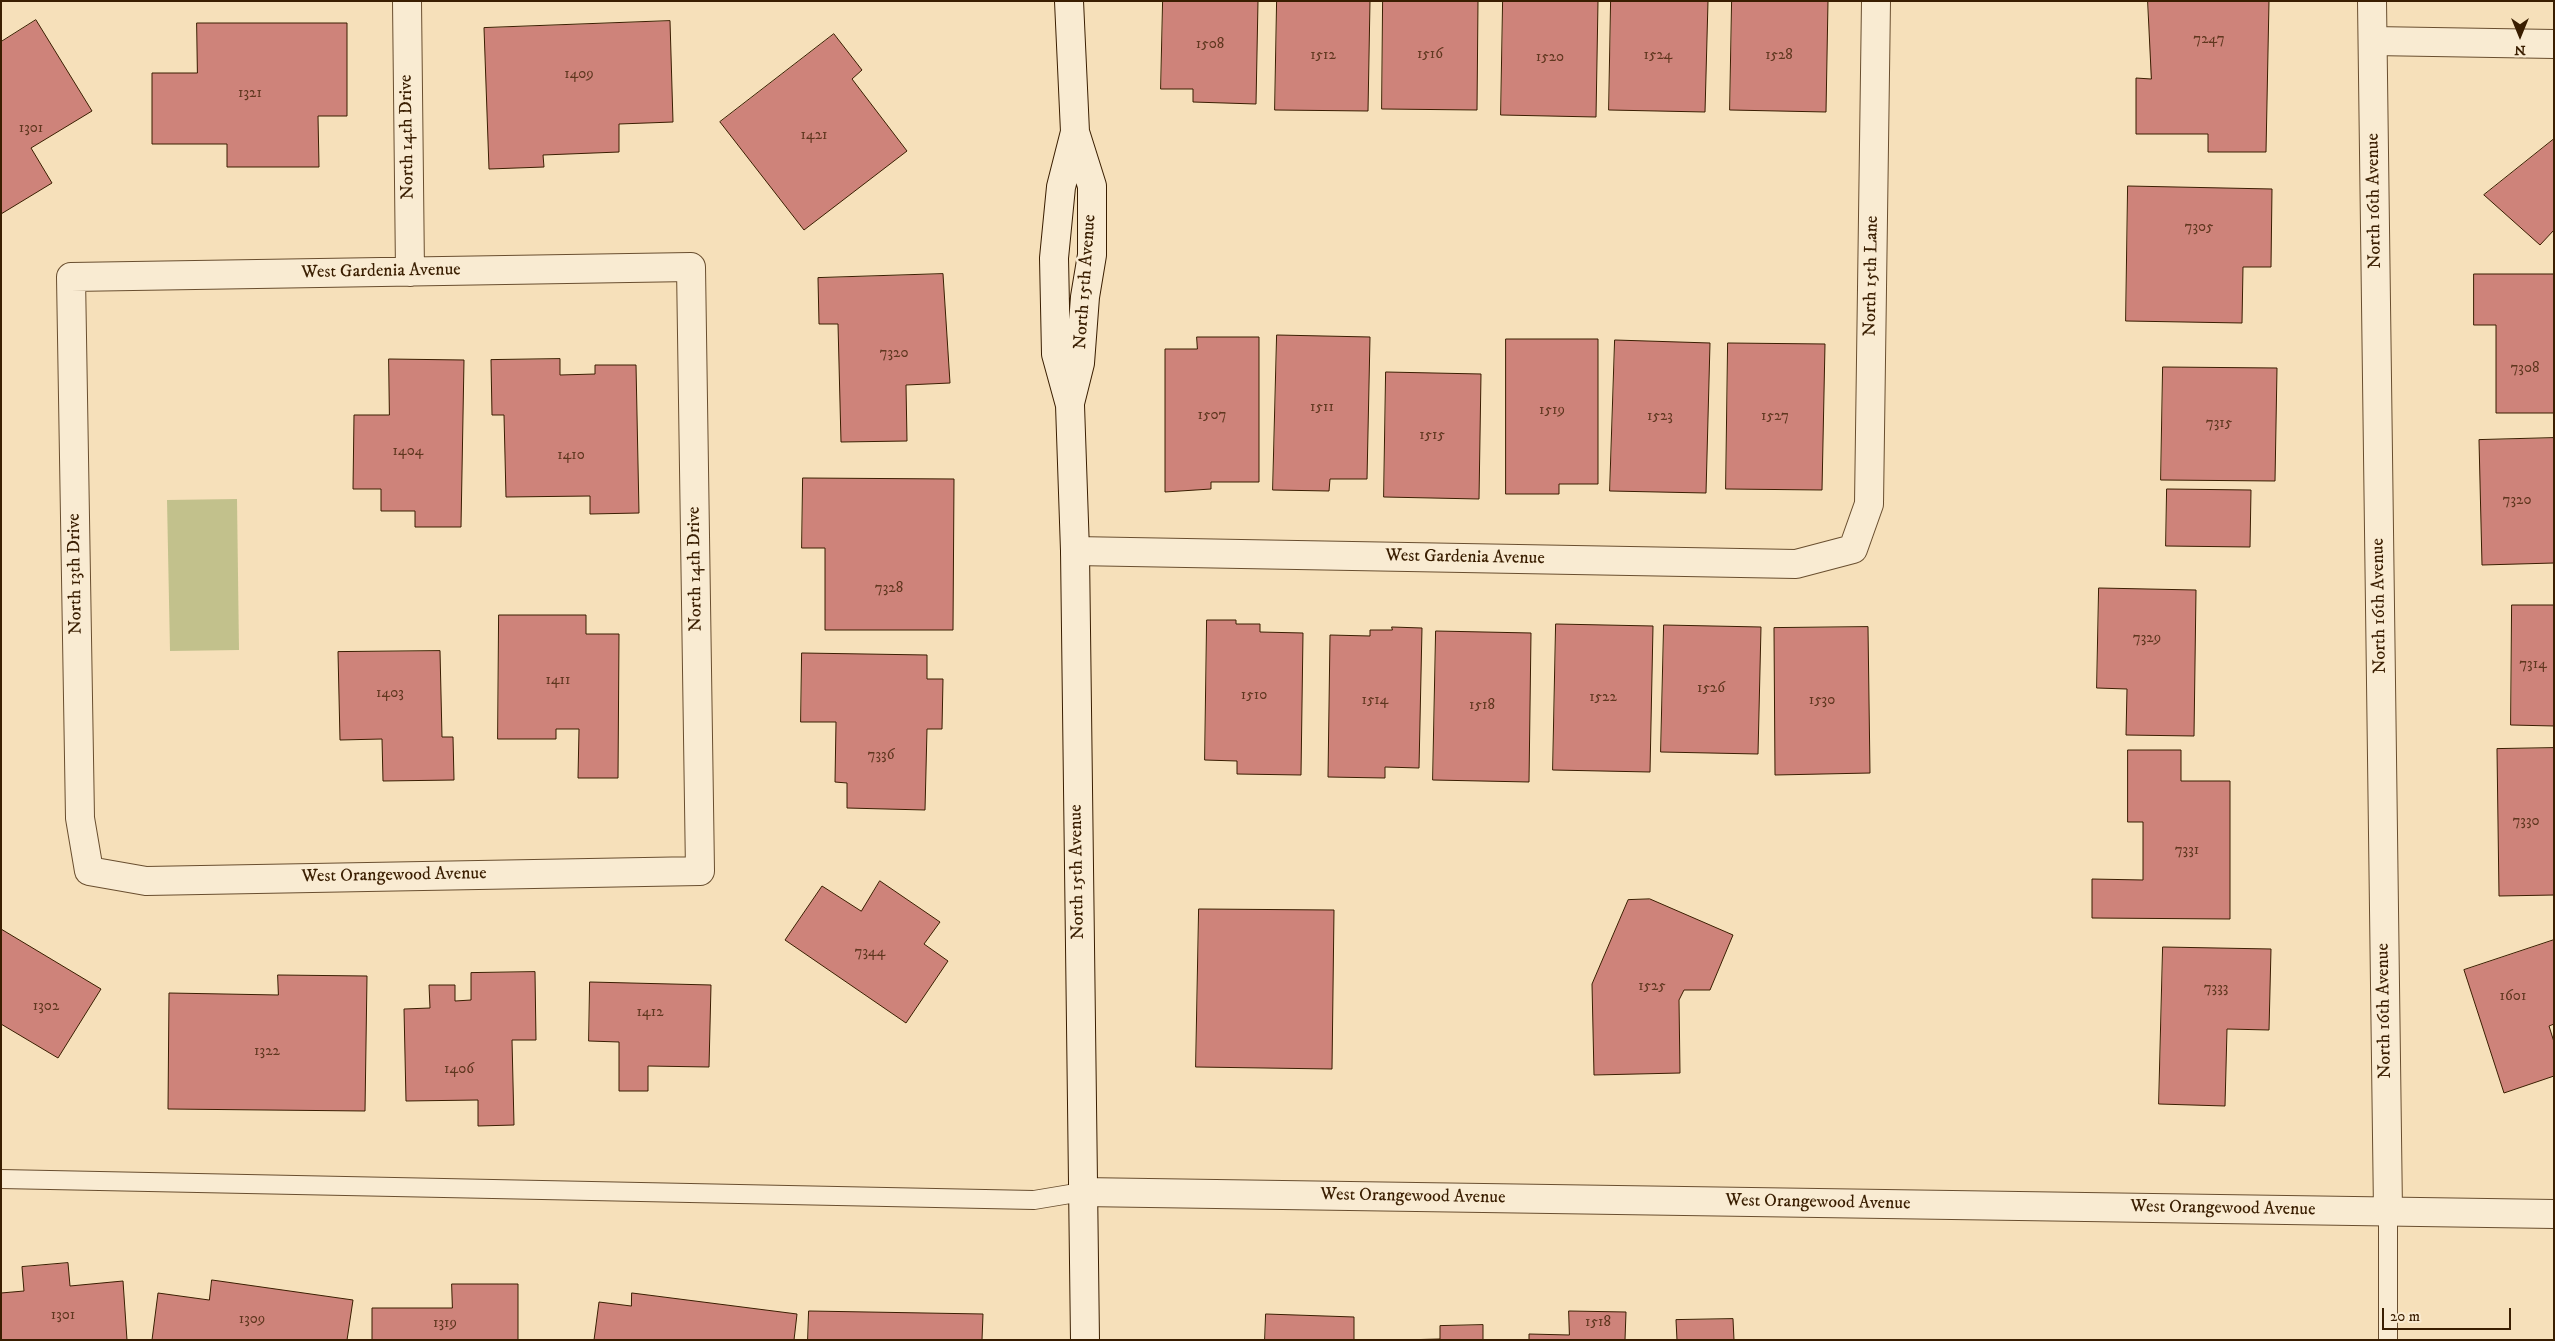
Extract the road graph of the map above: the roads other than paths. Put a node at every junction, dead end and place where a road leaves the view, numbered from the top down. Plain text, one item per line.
1 (406, 1) edge
2 (1070, 1) edge
3 (1876, 1) edge
4 (2372, 1) edge
5 (2373, 40) junction
6 (2554, 44) edge
7 (1075, 132) junction
8 (691, 267) joint
9 (410, 272) junction
10 (71, 277) joint
11 (1070, 405) junction
12 (1853, 549) joint
13 (1075, 551) junction
14 (89, 871) joint
15 (700, 871) joint
16 (1, 1179) edge
17 (1082, 1192) junction
18 (2388, 1211) junction
19 (2554, 1214) edge
20 (1085, 1340) edge
21 (2388, 1340) edge

1 - 9 street, North 14th Drive
2 - 7 street, North 15th Avenue
3 - 12 street, North 15th Lane
4 - 5 street, North 16th Avenue
5 - 6 street
5 - 18 street, North 16th Avenue
7 - 11 street, North 15th Avenue
7 - 11 street, North 15th Avenue
8 - 9 street, West Gardenia Avenue
8 - 15 street, North 14th Drive
9 - 10 street, West Gardenia Avenue
10 - 14 street, North 13th Drive
11 - 13 street, North 15th Avenue
12 - 13 street, West Gardenia Avenue
13 - 17 street, North 15th Avenue
14 - 15 street, West Orangewood Avenue
16 - 17 lane
17 - 18 street, West Orangewood Avenue
17 - 20 street, North 15th Avenue
18 - 19 street, West Orangewood Avenue
18 - 21 lane

